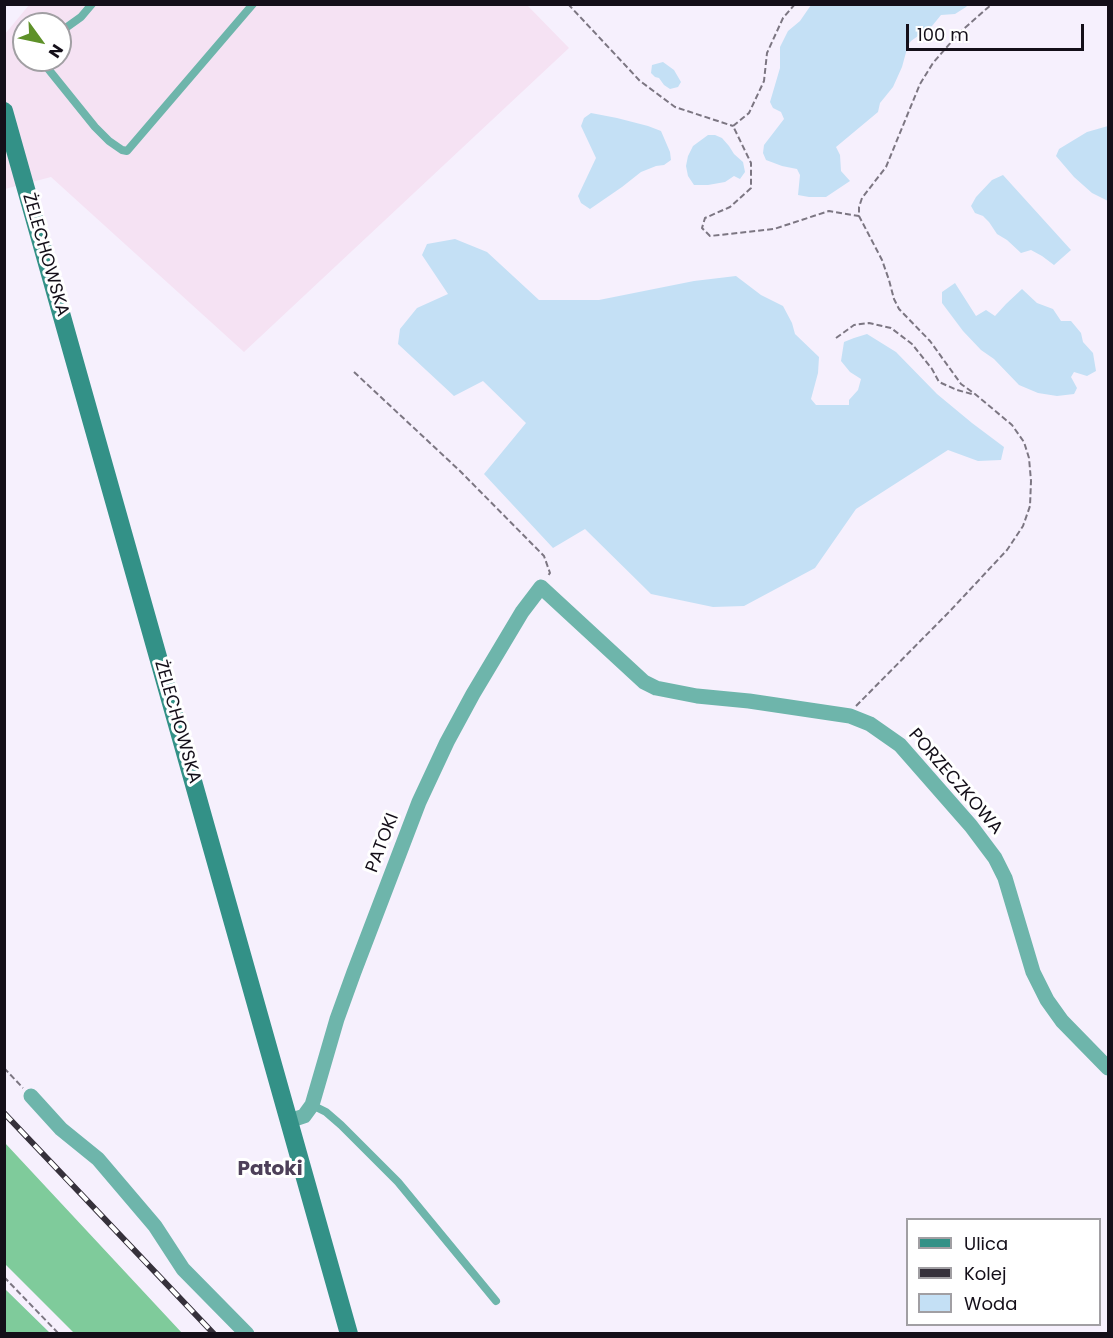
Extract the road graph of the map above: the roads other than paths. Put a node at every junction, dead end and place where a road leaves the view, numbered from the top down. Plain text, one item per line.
1 (92, 4) edge
2 (252, 4) edge
3 (72, 23) edge
4 (51, 72) edge
5 (4, 111) edge
6 (541, 587) joint
7 (1108, 1068) edge
8 (31, 1096) road end
9 (312, 1105) junction
10 (289, 1121) junction
11 (496, 1302) dead end
12 (247, 1334) edge
13 (349, 1334) edge

1 - 3 lane
2 - 4 lane
5 - 10 main road, ŻELECHOWSKA
6 - 7 street, PORZECZKOWA
6 - 9 street, PATOKI
8 - 12 street
9 - 10 street
9 - 11 lane
10 - 13 main road, ŻELECHOWSKA

